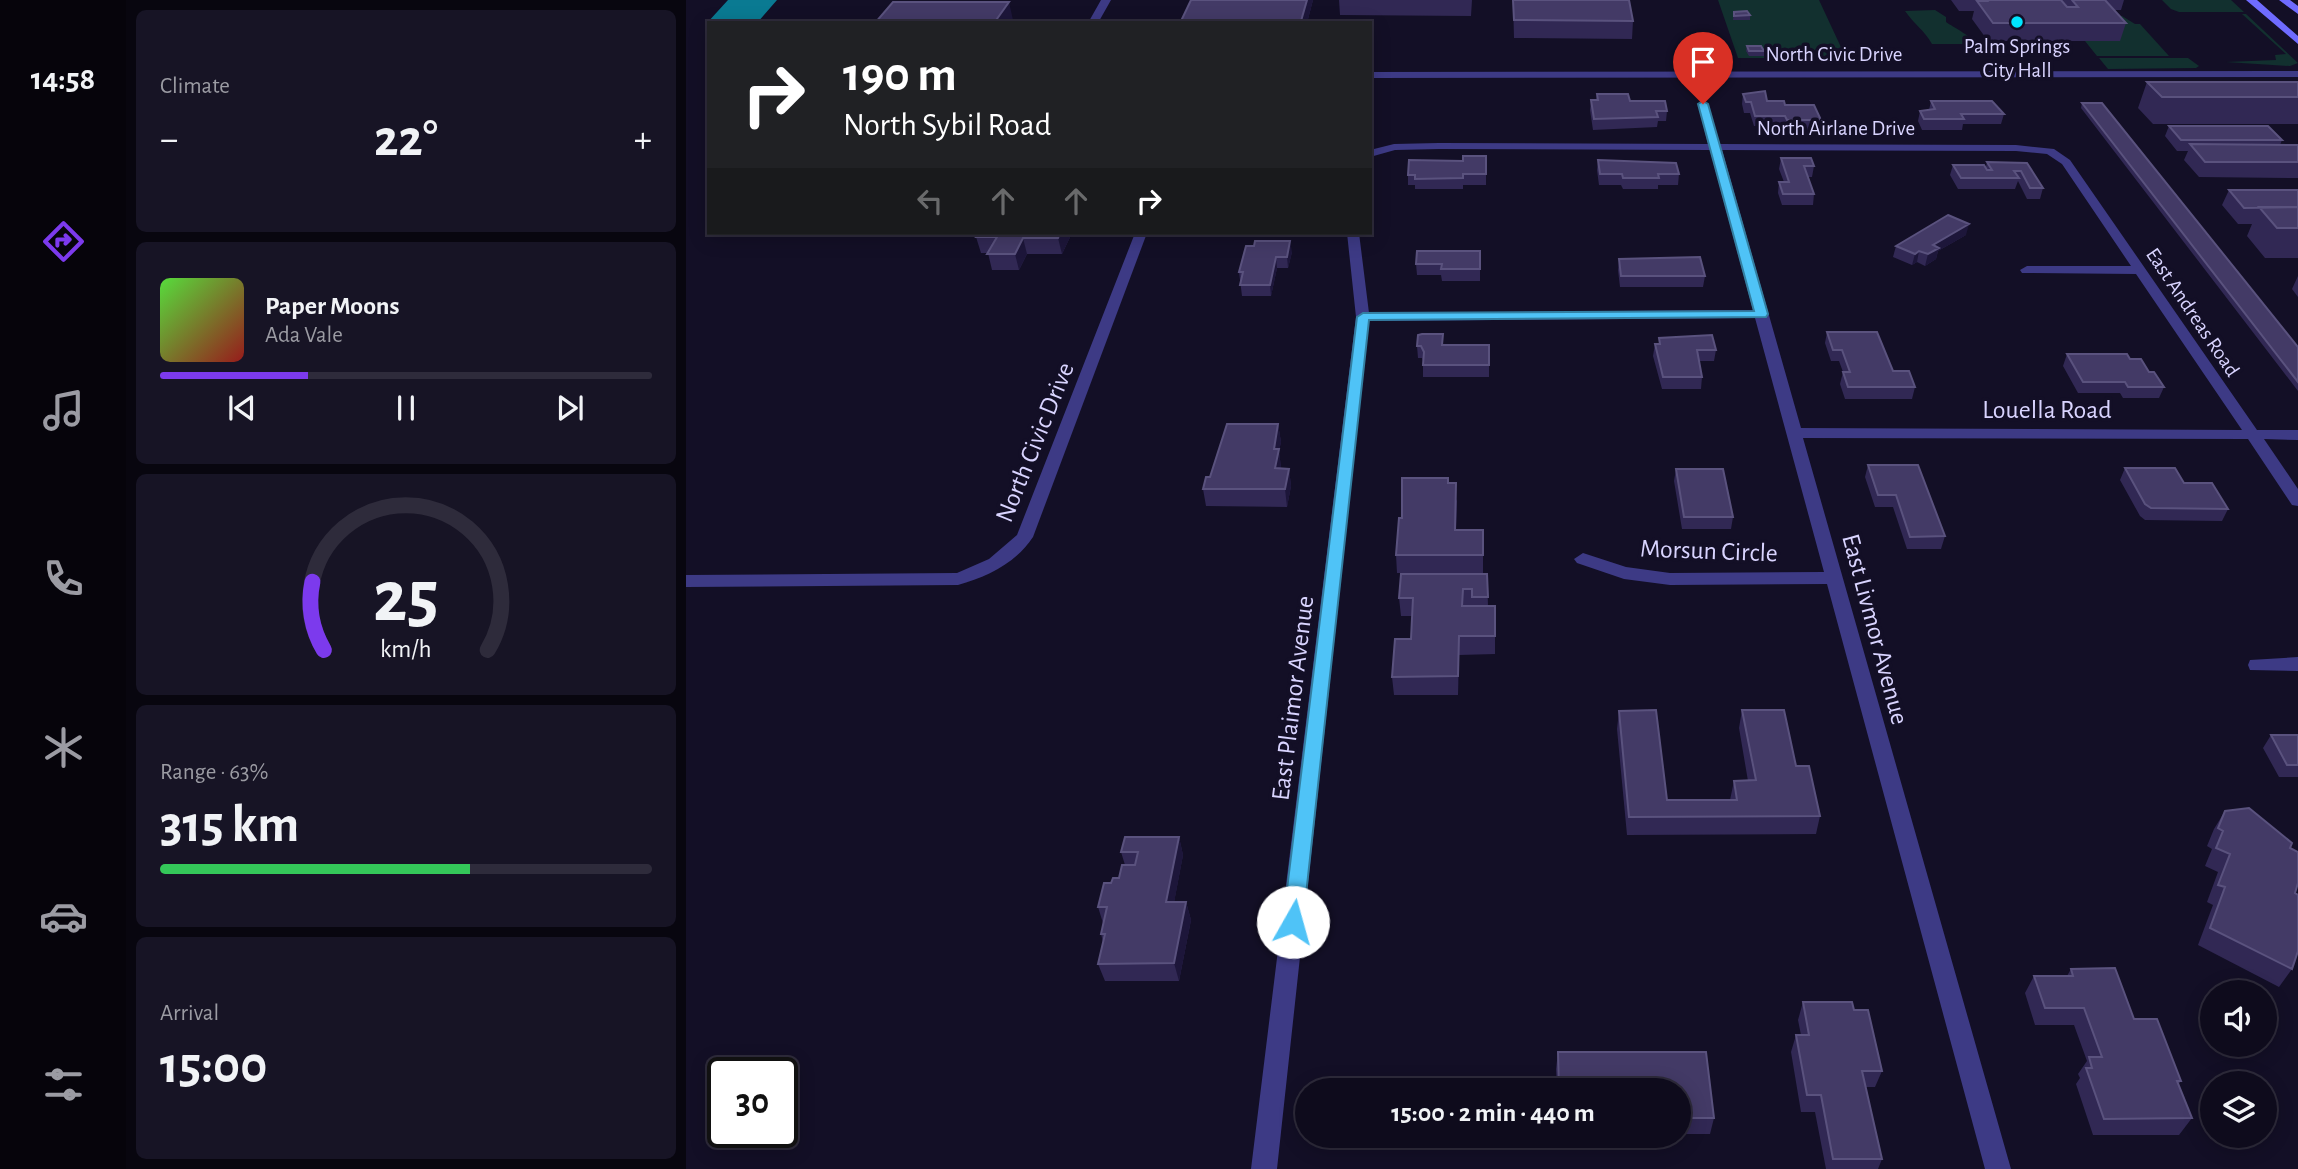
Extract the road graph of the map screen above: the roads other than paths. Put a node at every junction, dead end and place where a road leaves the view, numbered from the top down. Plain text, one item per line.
1 (1106, 0) edge
2 (2251, 0) edge
3 (2284, 0) edge
4 (2298, 11) edge
5 (1094, 21) edge
6 (2298, 41) edge
7 (2298, 74) edge
8 (1372, 75) edge
9 (1703, 104) dead end
10 (1716, 147) junction
11 (2050, 151) joint
12 (1372, 153) edge
13 (1140, 235) edge
14 (1353, 235) edge
15 (2027, 270) dead end
16 (2139, 270) junction
17 (1762, 314) junction
18 (1363, 317) junction
19 (1795, 433) junction
20 (2252, 435) junction
21 (2298, 435) edge
22 (2298, 501) edge
23 (1583, 559) dead end
24 (1835, 578) junction
25 (686, 581) edge
26 (2298, 664) edge
27 (2257, 665) dead end
28 (1264, 1169) edge
29 (1998, 1169) edge

1 - 5 street
2 - 6 main road
3 - 4 main road
7 - 8 street, North Civic Drive
9 - 10 street, East Livmor Avenue
10 - 11 street, North Airlane Drive
10 - 12 street, North Airlane Drive
10 - 17 street, East Livmor Avenue
11 - 16 street, East Andreas Road
13 - 25 street, North Civic Drive
14 - 18 street, East Plaimor Avenue
15 - 16 street
16 - 20 street, East Andreas Road
17 - 18 street
17 - 19 street, East Livmor Avenue
18 - 28 street, East Plaimor Avenue
19 - 20 street, Louella Road
19 - 24 street, East Livmor Avenue
20 - 21 street, Louella Road
20 - 22 street, East Andreas Road
23 - 24 street, Morsun Circle
24 - 29 street, East Livmor Avenue
26 - 27 street

